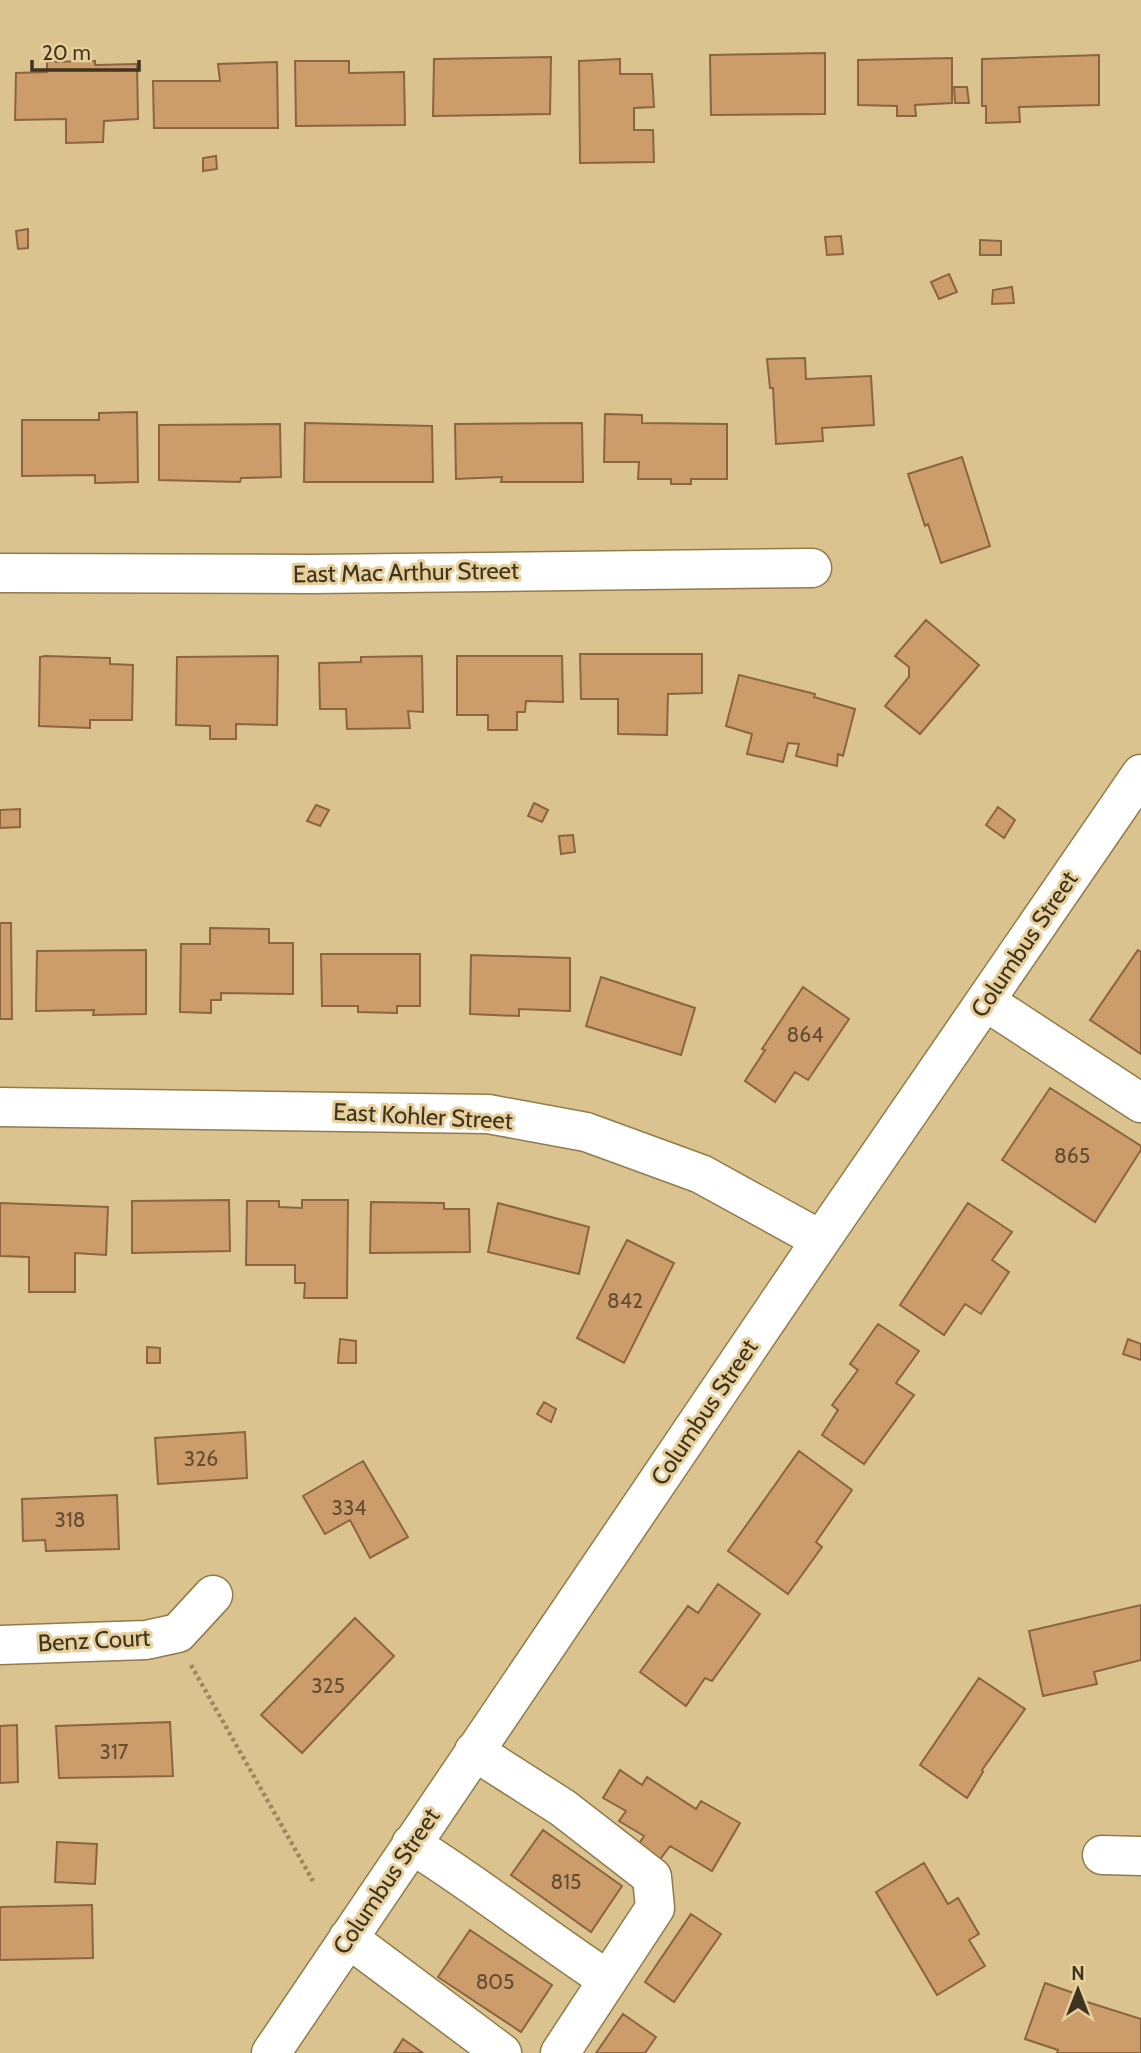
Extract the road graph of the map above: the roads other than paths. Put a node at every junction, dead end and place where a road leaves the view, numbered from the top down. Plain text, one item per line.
1 (812, 568) dead end
2 (0, 573) edge
3 (1141, 774) edge
4 (985, 1000) junction
5 (1141, 1103) edge
6 (0, 1107) edge
7 (821, 1240) junction
8 (213, 1595) dead end
9 (0, 1645) edge
10 (474, 1751) junction
11 (411, 1844) junction
12 (1102, 1855) dead end
13 (1141, 1856) edge
14 (348, 1937) junction
15 (608, 1980) junction
16 (271, 2053) edge
17 (502, 2053) edge
18 (561, 2053) edge

1 - 2 street, East Mac Arthur Street
3 - 4 street, Columbus Street
4 - 5 street
4 - 7 street, Columbus Street
6 - 7 street, East Kohler Street
7 - 10 street, Columbus Street
8 - 9 street, Benz Court
10 - 11 street, Columbus Street
10 - 15 street
11 - 14 street, Columbus Street
11 - 15 street
12 - 13 street
14 - 16 street, Columbus Street
14 - 17 street
15 - 18 street

